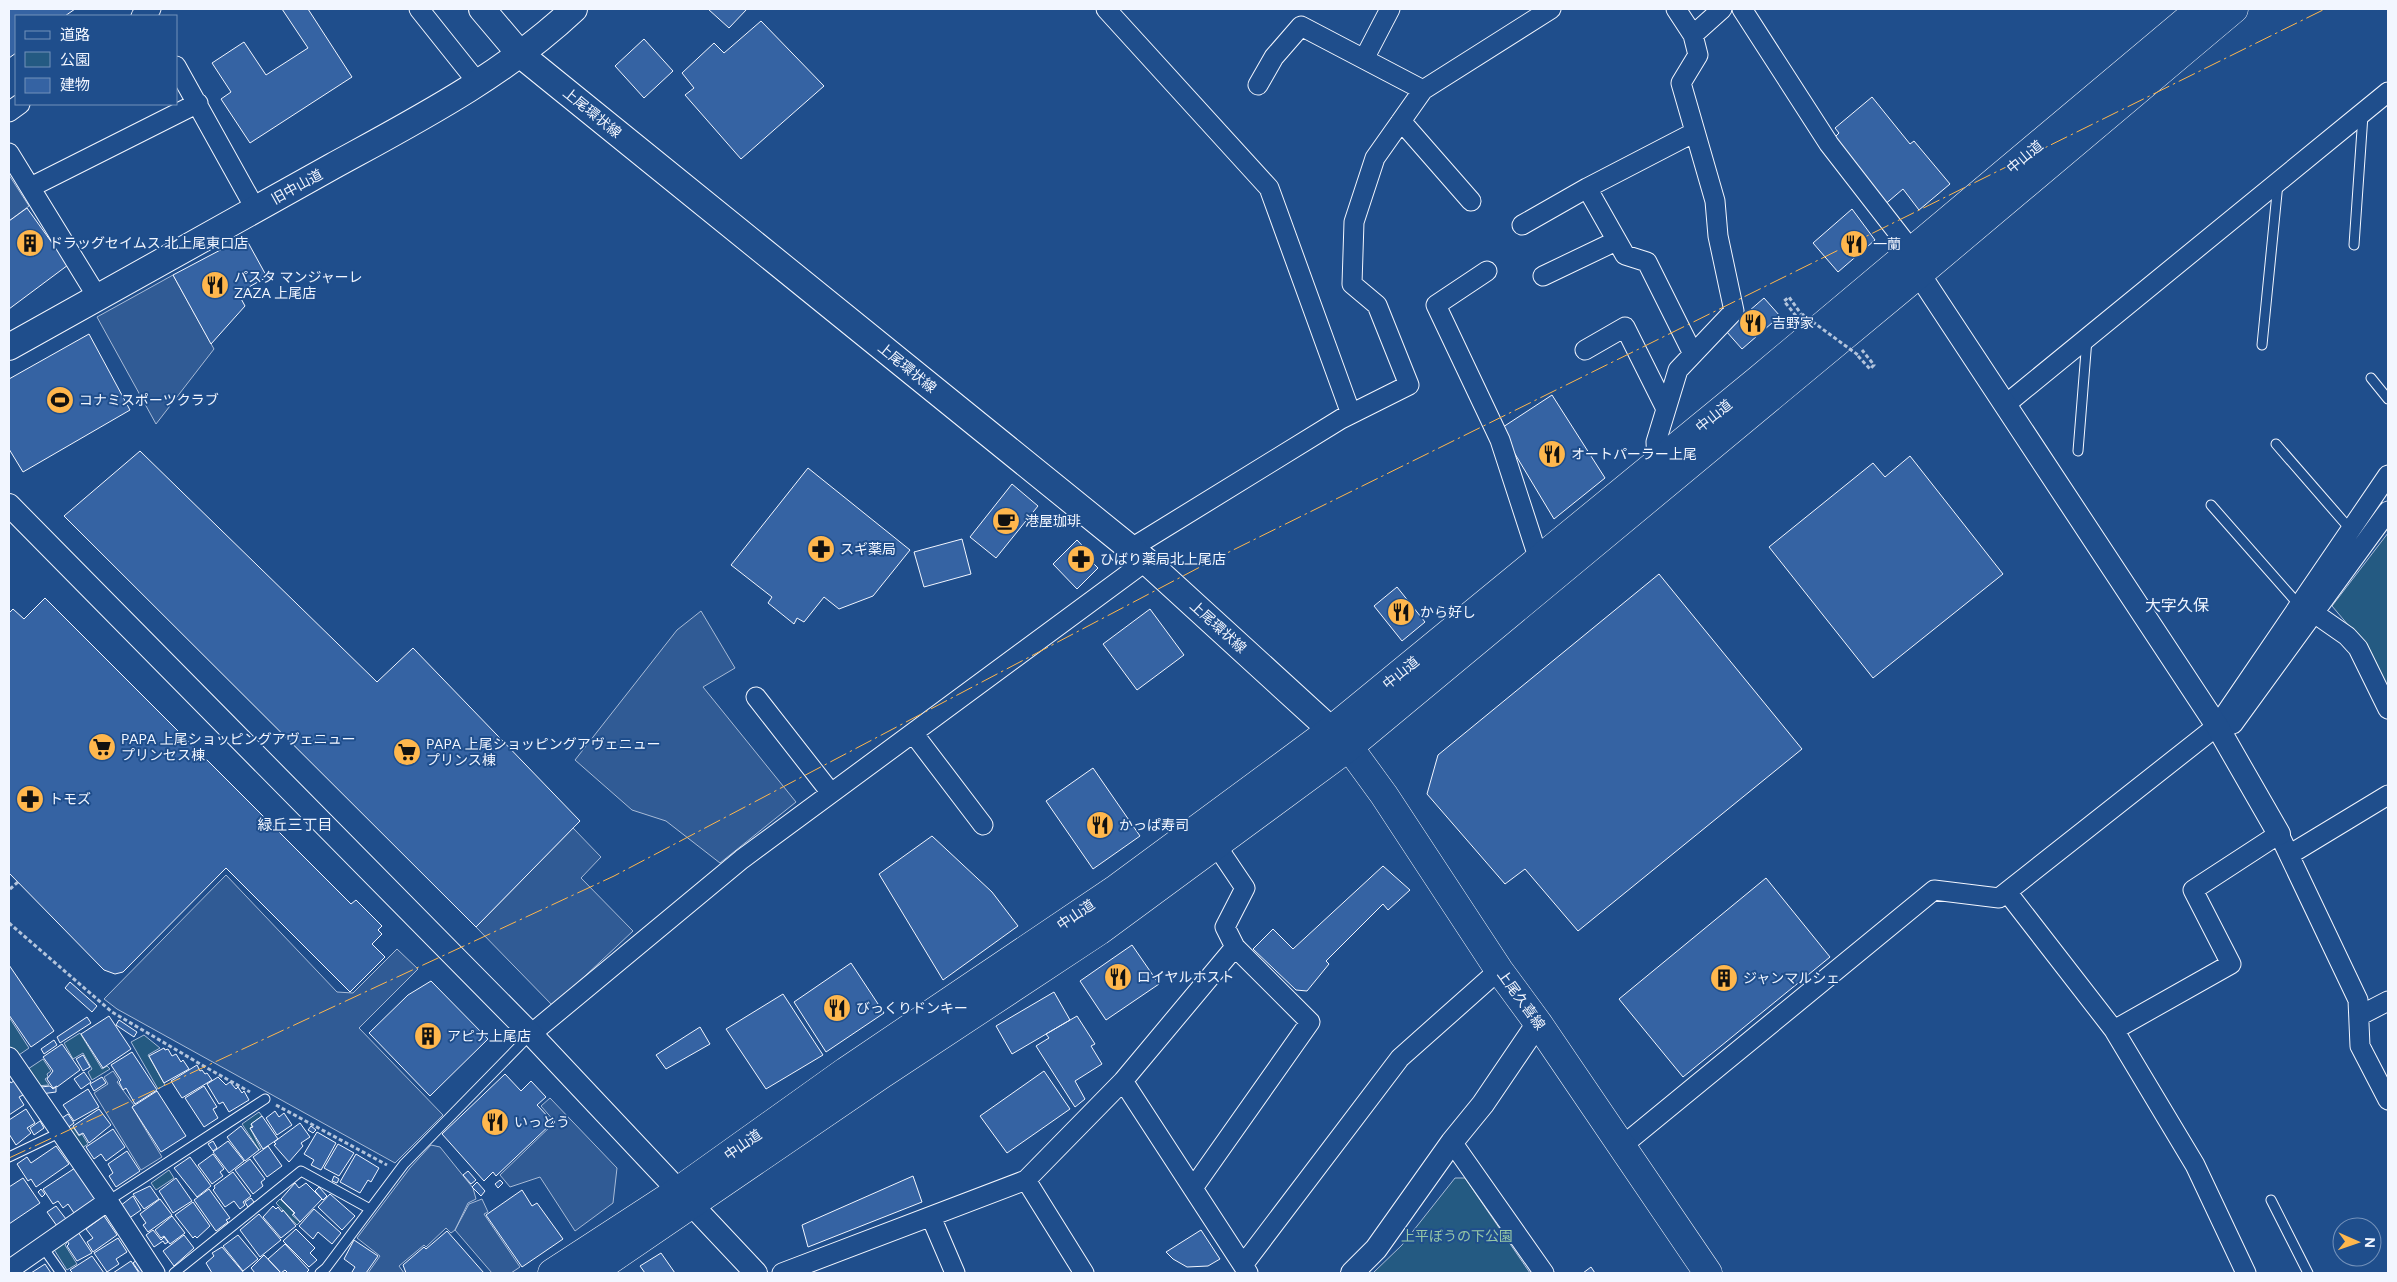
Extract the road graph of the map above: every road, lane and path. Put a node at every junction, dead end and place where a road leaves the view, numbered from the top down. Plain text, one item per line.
1 (419, 9) edge
2 (482, 9) edge
3 (574, 9) edge
4 (1106, 9) edge
5 (1390, 9) edge
6 (1551, 9) edge
7 (1676, 9) edge
8 (1722, 9) edge
9 (1742, 9) edge
10 (2200, 9) edge
11 (2234, 9) edge
12 (1526, 15) edge
13 (1692, 35) junction
14 (520, 55) junction
15 (1364, 59) junction
16 (178, 69) edge
17 (478, 82) junction
18 (1258, 85) dead end
19 (1423, 90) junction
20 (2388, 92) edge
21 (198, 103) junction
22 (2363, 113) junction
23 (1402, 120) junction
24 (1695, 132) junction
25 (9, 153) edge
26 (2278, 182) junction
27 (31, 187) junction
28 (1587, 188) junction
29 (1470, 201) dead end
30 (256, 210) junction
31 (1522, 225) dead end
32 (1616, 241) junction
33 (2354, 245) dead end
34 (1916, 262) junction
35 (1487, 271) dead end
36 (1543, 276) dead end
37 (98, 298) junction
38 (1796, 316) dead end
39 (2088, 337) junction
40 (2262, 344) dead end
41 (9, 347) edge
42 (1585, 350) dead end
43 (1861, 350) dead end
44 (1693, 354) junction
45 (2371, 378) dead end
46 (2388, 399) edge
47 (2005, 405) junction
48 (1666, 409) junction
49 (1351, 414) junction
50 (2276, 444) dead end
51 (2078, 451) dead end
52 (1657, 463) junction
53 (2388, 475) edge
54 (9, 505) edge
55 (2211, 505) dead end
56 (2388, 511) edge
57 (2350, 529) junction
58 (1138, 555) junction
59 (1539, 560) junction
60 (2307, 609) junction
61 (756, 697) dead end
62 (2388, 709) edge
63 (2221, 732) junction
64 (913, 733) junction
65 (1340, 738) junction
66 (831, 793) junction
67 (2388, 795) edge
68 (983, 825) dead end
69 (2279, 834) junction
70 (1216, 845) junction
71 (2289, 855) junction
72 (18, 882) dead end
73 (10, 889) edge
74 (2007, 892) junction
75 (9, 923) edge
76 (1235, 947) junction
77 (1499, 970) junction
78 (2388, 1001) edge
79 (2358, 1016) junction
80 (1536, 1020) junction
81 (2114, 1030) junction
82 (532, 1034) junction
83 (9, 1058) edge
84 (1123, 1081) junction
85 (265, 1099) junction
86 (2388, 1100) edge
87 (61, 1132) junction
88 (1452, 1142) junction
89 (1622, 1146) junction
90 (9, 1157) edge
91 (398, 1172) junction
92 (1026, 1180) junction
93 (1193, 1188) junction
94 (686, 1198) junction
95 (2271, 1200) dead end
96 (108, 1201) junction
97 (370, 1209) junction
98 (931, 1217) junction
99 (42, 1246) junction
100 (1245, 1269) edge
101 (9, 1270) edge
102 (61, 1273) edge
103 (155, 1273) edge
104 (174, 1273) edge
105 (320, 1273) edge
106 (552, 1273) edge
107 (591, 1273) edge
108 (756, 1273) edge
109 (782, 1273) edge
110 (955, 1273) edge
111 (1084, 1273) edge
112 (1352, 1273) edge
113 (1544, 1273) edge
114 (1708, 1273) edge
115 (2246, 1273) edge
116 (2308, 1273) edge

1 - 17 street
2 - 14 main road, 上尾環状線
3 - 14 main road, 旧中山道
4 - 49 street
5 - 15 street
6 - 12 street
7 - 13 street
8 - 13 street
9 - 34 street
10 - 34 main road, 中山道
11 - 34 main road, 中山道
12 - 19 street
13 - 24 street
14 - 17 main road, 旧中山道
14 - 58 main road, 上尾環状線
15 - 18 street
15 - 19 street
16 - 21 street
17 - 30 main road, 旧中山道
19 - 23 street
20 - 22 street
21 - 27 street
21 - 30 street
22 - 26 street
22 - 33 lane
23 - 29 street
23 - 49 street
24 - 28 street
24 - 44 street
25 - 27 street
26 - 39 street
26 - 40 lane
27 - 37 street
28 - 31 street
28 - 32 street
30 - 37 main road, 旧中山道
32 - 36 street
32 - 44 street
34 - 47 street
34 - 52 main road, 中山道
34 - 65 main road, 中山道
35 - 59 street
37 - 41 main road, 旧中山道
38 - 43 path, bridge
39 - 47 street
39 - 51 lane
42 - 48 street
44 - 48 street
45 - 46 lane
47 - 63 street
48 - 52 street
49 - 58 street
50 - 57 lane
52 - 59 main road, 中山道
53 - 57 street
54 - 82 street
55 - 60 lane
56 - 60 street
57 - 60 street
58 - 64 street
58 - 65 main road, 上尾環状線
59 - 65 main road, 中山道
60 - 62 street
60 - 63 street
61 - 66 street
63 - 69 street
63 - 74 street
64 - 66 street
64 - 68 street
65 - 70 main road, 中山道
65 - 77 main road, 上尾久喜線
65 - 94 main road, 中山道
66 - 82 street
67 - 71 street
69 - 71 street
69 - 81 street
70 - 76 street
70 - 94 main road, 中山道
71 - 79 street
72 - 73 path
74 - 81 street
74 - 89 street
75 - 85 path
76 - 84 street
76 - 93 street
77 - 80 main road, 上尾久喜線
77 - 100 street
78 - 79 street
79 - 86 street
80 - 88 street
80 - 89 main road, 上尾久喜線
81 - 115 street
82 - 91 lane
82 - 94 street
83 - 87 street
84 - 92 street
84 - 93 street
85 - 91 path
85 - 96 lane
87 - 90 lane
87 - 96 street
88 - 112 street
88 - 113 street
89 - 114 main road, 上尾久喜線
91 - 97 lane
92 - 98 street
92 - 111 street
93 - 100 street
94 - 106 main road, 中山道
94 - 107 main road, 中山道
94 - 108 street
95 - 116 lane
96 - 99 street
96 - 103 street
97 - 104 lane
97 - 105 lane
98 - 109 street
98 - 110 street
99 - 101 street
99 - 102 lane

